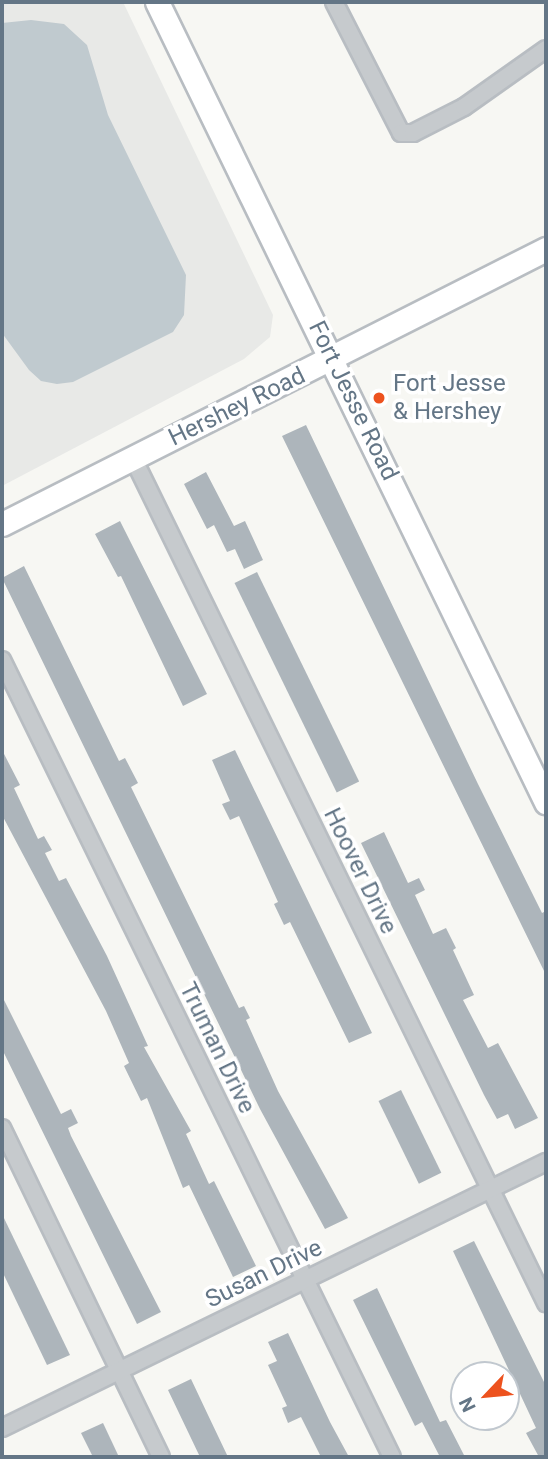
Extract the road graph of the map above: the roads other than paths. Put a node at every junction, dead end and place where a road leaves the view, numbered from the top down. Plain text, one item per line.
1 (157, 2) edge
2 (334, 2) edge
3 (546, 49) edge
4 (546, 249) edge
5 (333, 359) junction
6 (133, 458) junction
7 (2, 524) edge
8 (2, 660) edge
9 (546, 802) edge
10 (2, 1128) edge
11 (546, 1163) edge
12 (490, 1190) junction
13 (305, 1280) junction
14 (546, 1303) edge
15 (118, 1371) junction
16 (2, 1428) edge
17 (160, 1457) edge
18 (392, 1457) edge

1 - 5 main road, Fort Jesse Road
2 - 3 street
4 - 5 main road, Hershey Road
5 - 6 main road, Hershey Road
5 - 9 main road, Fort Jesse Road
6 - 7 main road, Hershey Road
6 - 12 street, Hoover Drive
8 - 13 street, Truman Drive
10 - 15 street
11 - 12 street, Susan Drive
12 - 13 street, Susan Drive
12 - 14 street, Hoover Drive
13 - 15 street, Susan Drive
13 - 18 street, Truman Drive
15 - 16 street, Susan Drive
15 - 17 street

